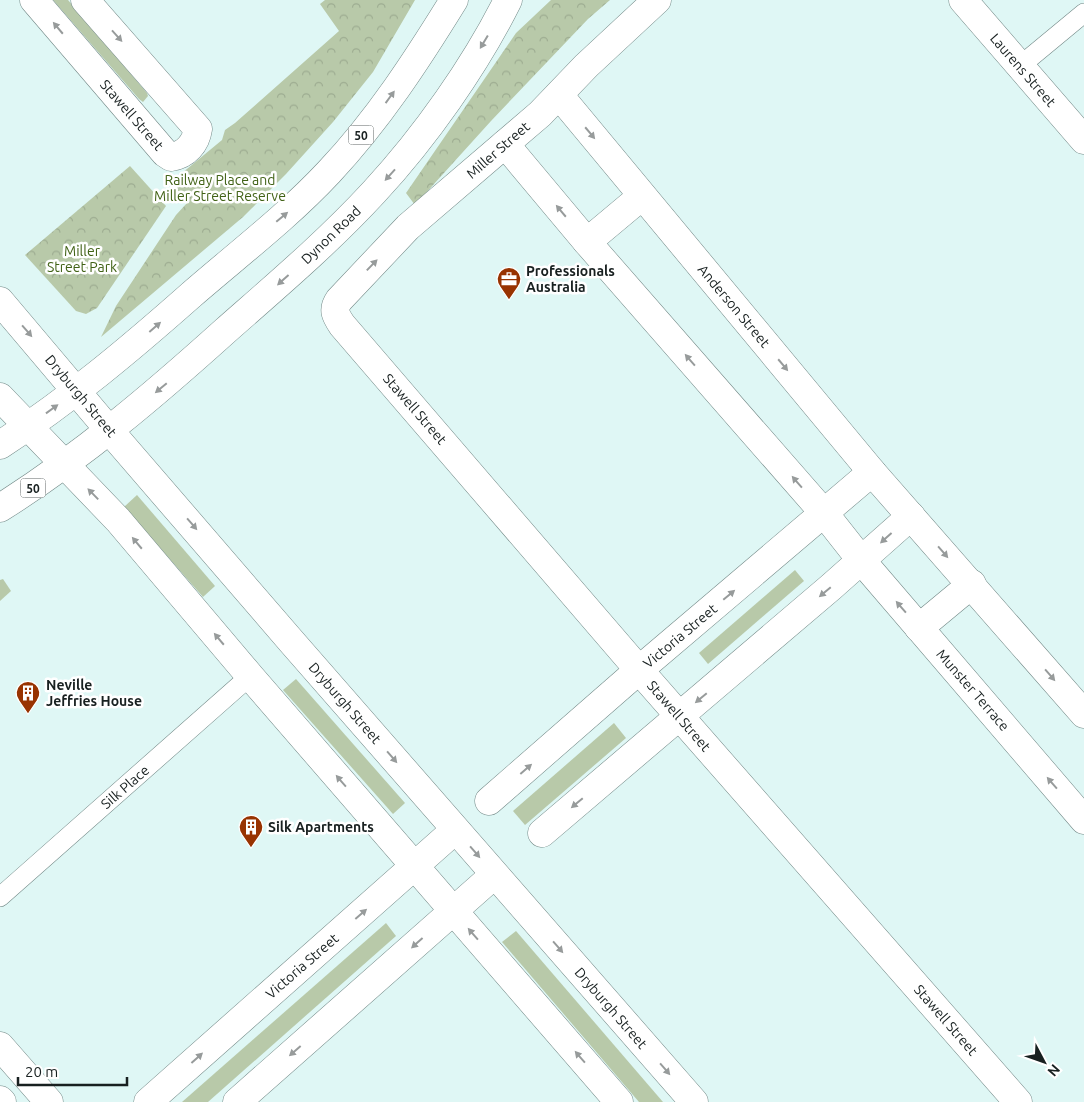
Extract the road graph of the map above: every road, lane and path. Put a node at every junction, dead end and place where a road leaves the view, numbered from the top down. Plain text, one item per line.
1 (34, 0) edge
2 (85, 0) edge
3 (454, 0) edge
4 (508, 0) edge
5 (657, 0) edge
6 (963, 0) edge
7 (1084, 13) edge
8 (1020, 66) junction
9 (559, 95) junction
10 (1084, 140) edge
11 (505, 144) junction
12 (642, 196) junction
13 (587, 242) junction
14 (339, 300) joint
15 (0, 301) edge
16 (77, 391) junction
17 (0, 397) edge
18 (28, 427) junction
19 (109, 430) junction
20 (0, 445) edge
21 (65, 466) junction
22 (872, 472) junction
23 (0, 508) edge
24 (824, 513) junction
25 (910, 516) junction
26 (861, 560) junction
27 (972, 584) junction
28 (919, 628) junction
29 (639, 670) junction
30 (250, 676) junction
31 (1084, 714) edge
32 (679, 716) junction
33 (489, 801) dead end
34 (1083, 817) edge
35 (456, 830) junction
36 (542, 833) dead end
37 (414, 866) junction
38 (494, 874) junction
39 (0, 897) edge
40 (453, 911) junction
41 (0, 1046) edge
42 (49, 1102) edge
43 (148, 1102) edge
44 (237, 1102) edge
45 (619, 1102) edge
46 (694, 1102) edge
47 (1018, 1102) edge

2 -> 1 street, Stawell Street
16 -> 3 street, 50
4 -> 19 street, Dynon Road / 50
5 - 9 street, Miller Street
6 - 8 street, Laurens Street
7 - 8 lane
8 - 10 street, Laurens Street
9 - 11 street, Miller Street
9 -> 12 street, Anderson Street
13 -> 11 street
14 -> 11 street, Miller Street
12 - 13 street
12 -> 22 street, Anderson Street
24 -> 13 street
14 - 29 street, Stawell Street
15 -> 16 street, Dryburgh Street
18 -> 16 street, 50
16 - 19 street, Dryburgh Street
17 - 18 street
18 - 20 street, 50
18 - 21 street
19 - 21 street, 50
19 -> 35 street, Dryburgh Street
21 - 23 street, 50
30 -> 21 street
22 - 24 street, Victoria Street
22 - 25 street, Anderson Street
24 - 26 street
29 -> 24 street, Victoria Street
25 -> 26 street
25 -> 27 street
28 -> 26 street, Munster Terrace
26 -> 32 street
27 - 28 street
27 -> 31 street
34 -> 28 street, Munster Terrace
29 - 32 street, Stawell Street
33 -> 29 street, Victoria Street
37 -> 30 street
30 - 39 lane, Silk Place
32 -> 36 street
32 - 47 street, Stawell Street
35 - 37 street, Victoria Street
35 -> 38 street, Dryburgh Street
37 - 40 street
43 -> 37 street, Victoria Street
38 - 40 street
38 -> 46 street, Dryburgh Street
40 -> 44 street
45 -> 40 street
41 - 42 street

